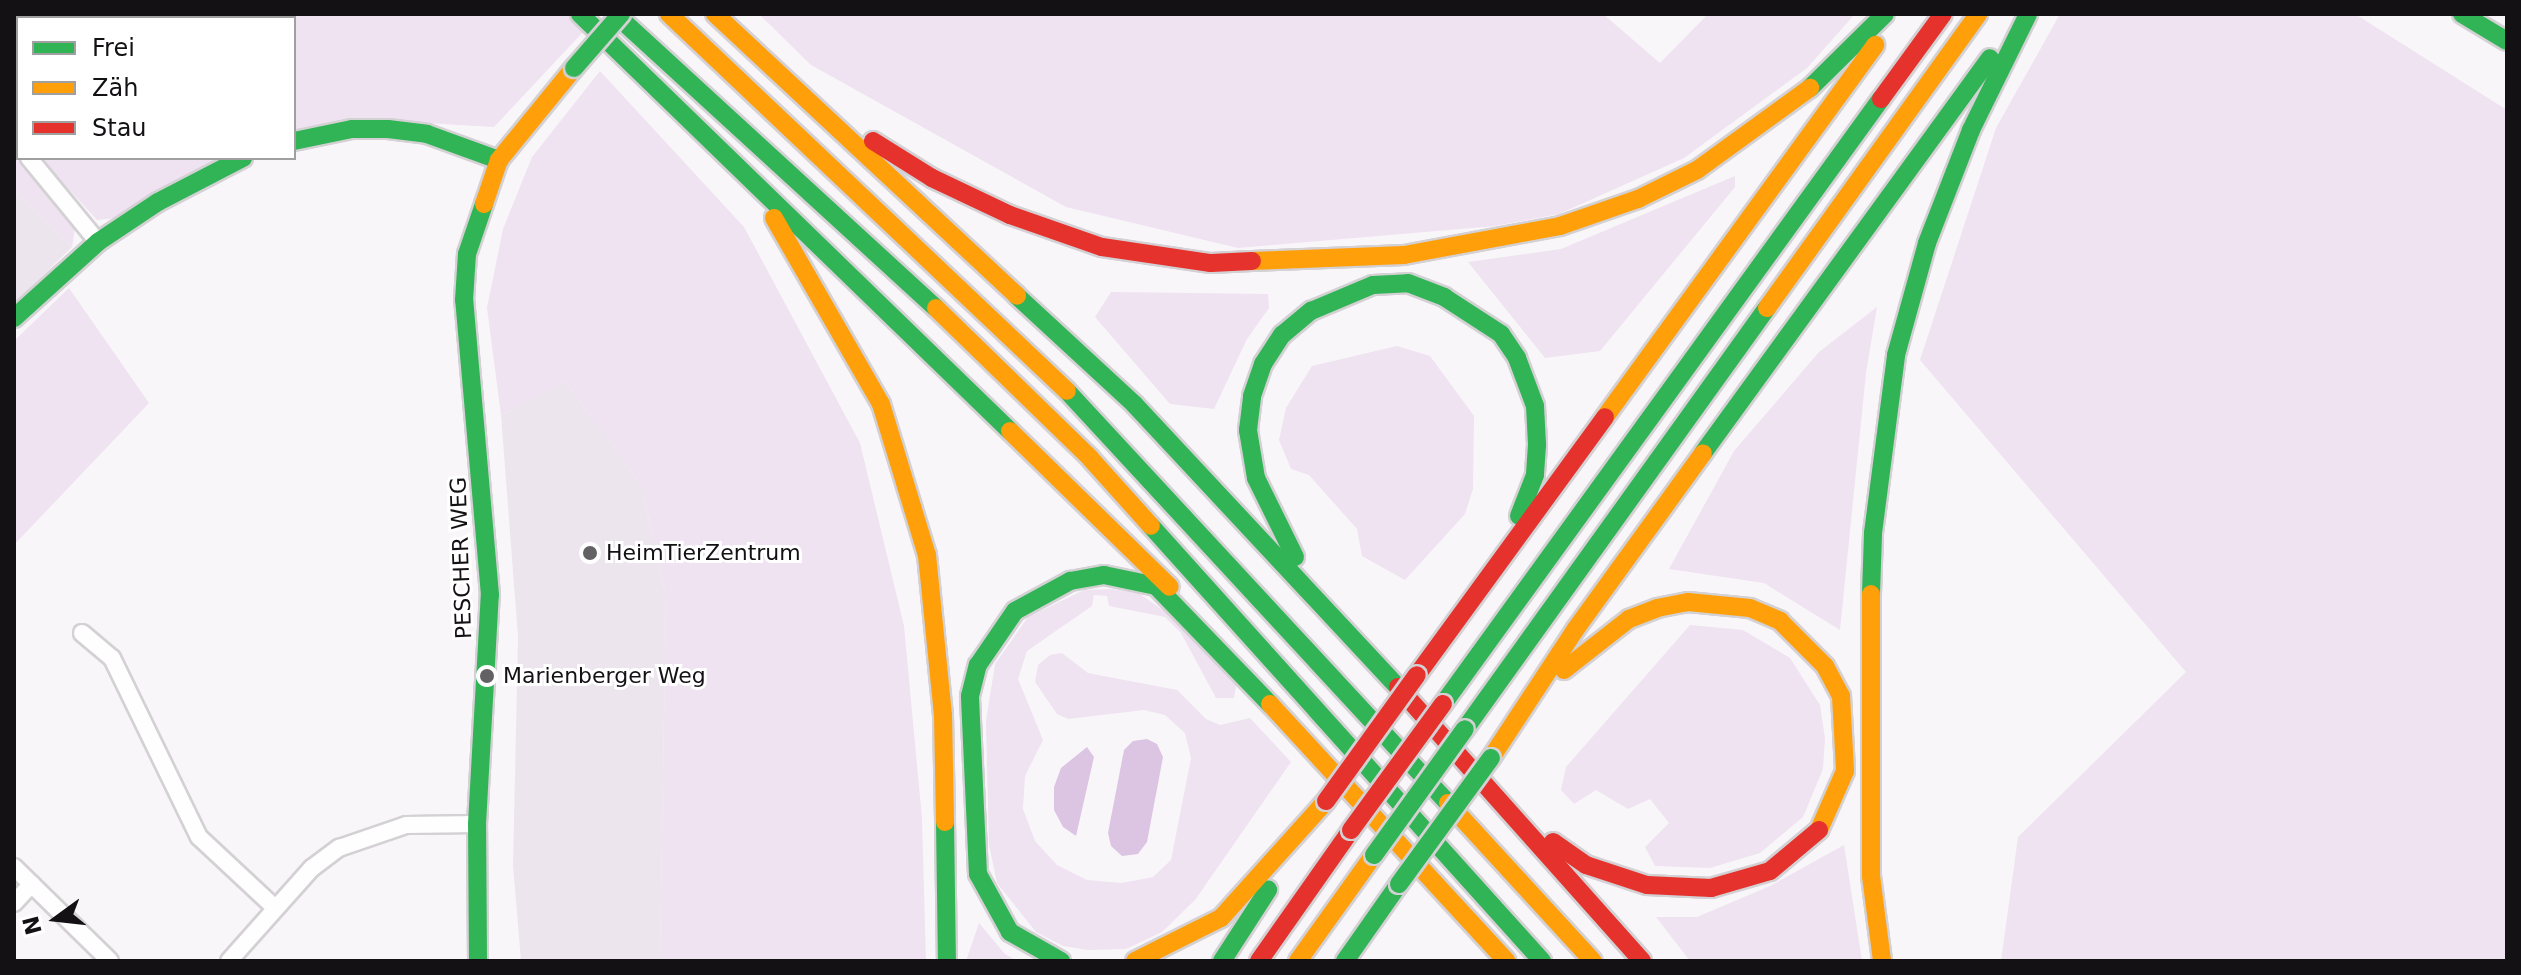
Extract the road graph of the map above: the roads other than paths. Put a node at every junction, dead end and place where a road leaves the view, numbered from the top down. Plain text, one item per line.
1 (580, 14) edge
2 (618, 14) edge
3 (669, 14) edge
4 (715, 14) edge
5 (1885, 14) edge
6 (1897, 14) edge
7 (1943, 14) edge
8 (1978, 14) edge
9 (2025, 14) edge
10 (2462, 14) edge
11 (2507, 41) edge
12 (793, 84) junction
13 (684, 114) junction
14 (296, 141) edge
15 (31, 160) edge
16 (239, 160) edge
17 (499, 160) junction
18 (98, 242) junction
19 (14, 318) edge
20 (1479, 591) junction
21 (1318, 597) junction
22 (82, 633) dead end
23 (1529, 705) junction
24 (1318, 756) junction
25 (1501, 799) junction
26 (1326, 801) junction
27 (477, 824) junction
28 (14, 867) edge
29 (1434, 882) junction
30 (32, 884) junction
31 (14, 903) edge
32 (274, 907) junction
33 (110, 961) edge
34 (229, 961) edge
35 (478, 961) edge
36 (947, 961) edge
37 (1061, 961) edge
38 (1135, 961) edge
39 (1222, 961) edge
40 (1259, 961) edge
41 (1298, 961) edge
42 (1345, 961) edge
43 (1496, 961) edge
44 (1506, 961) edge
45 (1542, 961) edge
46 (1593, 961) edge
47 (1642, 961) edge
48 (1882, 961) edge

1 - 13 main road
2 - 17 main road, bridge
2 - 45 main road
3 - 46 main road
4 - 12 main road
5 - 12 main road
6 - 20 main road
7 - 40 main road, bridge
8 - 41 main road, bridge
9 - 23 main road
9 - 48 main road
10 - 11 main road
12 - 21 main road
13 - 24 main road
13 - 36 main road
14 - 17 main road
15 - 18 street
16 - 18 main road
17 - 27 main road, PESCHER WEG
18 - 19 main road
20 - 21 main road
20 - 26 main road, bridge
21 - 25 main road
22 - 32 street
23 - 25 main road
23 - 42 main road, bridge
24 - 29 main road
24 - 37 main road
25 - 47 main road
26 - 38 main road
26 - 39 main road
27 - 32 street
27 - 35 main road, PESCHER WEG
28 - 30 street
29 - 43 main road
29 - 44 main road
30 - 31 street
30 - 33 street
32 - 34 street

